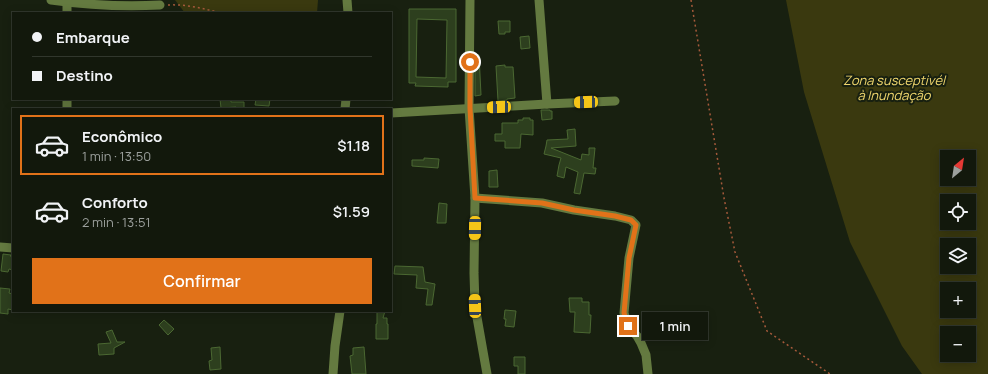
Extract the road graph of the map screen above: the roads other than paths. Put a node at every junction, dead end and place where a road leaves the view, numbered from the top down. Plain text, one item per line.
1 (55, 0) edge
2 (347, 0) edge
3 (470, 0) edge
4 (539, 0) edge
5 (67, 1) junction
6 (160, 5) road end
7 (67, 12) edge
8 (348, 12) edge
9 (615, 101) dead end
10 (547, 104) junction
11 (470, 108) junction
12 (392, 113) edge
13 (475, 198) junction
14 (0, 247) edge
15 (12, 248) edge
16 (340, 312) edge
17 (333, 374) edge
18 (487, 374) edge
19 (648, 374) edge

1 - 5 street
2 - 8 street
3 - 11 street
4 - 10 street
5 - 6 street
5 - 7 street
9 - 10 street
10 - 11 street
11 - 12 street
11 - 13 street
13 - 18 street
13 - 19 street
14 - 15 street
16 - 17 street

